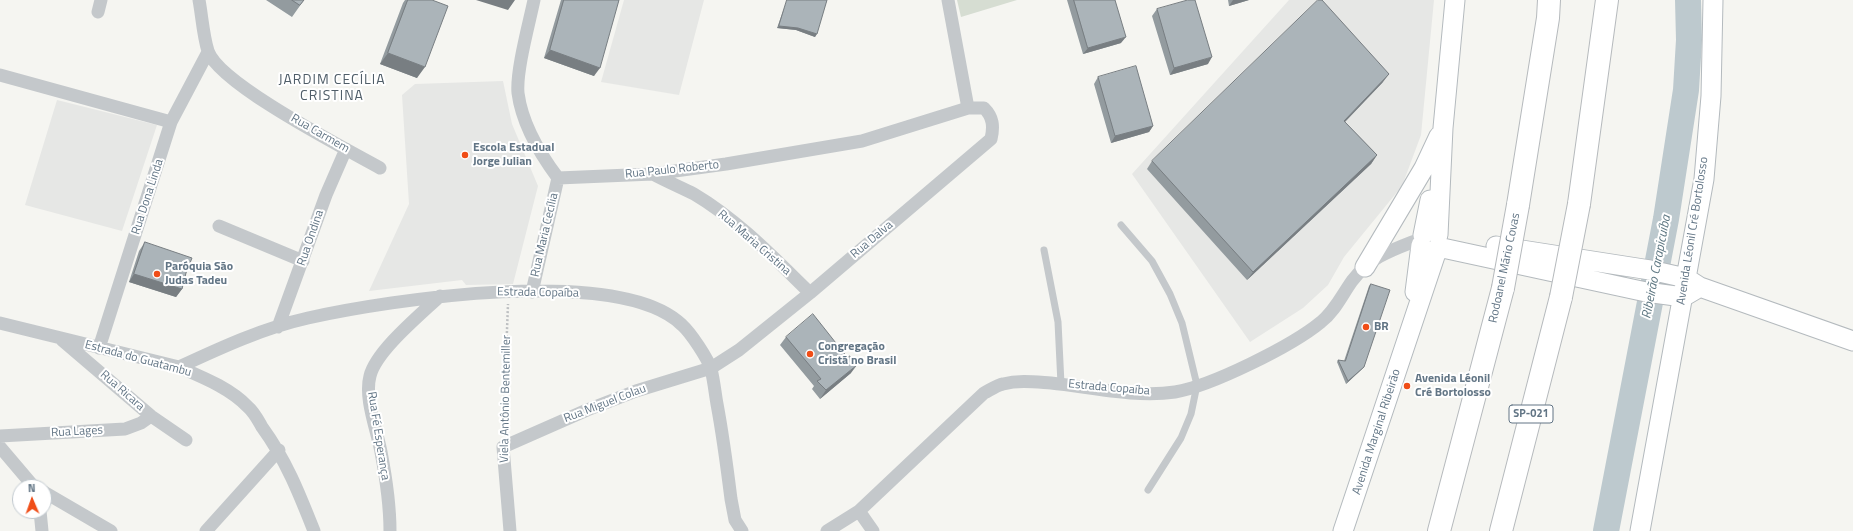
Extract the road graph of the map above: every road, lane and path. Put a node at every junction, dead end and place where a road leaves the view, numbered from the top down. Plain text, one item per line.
1 (199, 0) edge
2 (534, 0) edge
3 (948, 0) edge
4 (1455, 0) edge
5 (1549, 0) edge
6 (1607, 0) edge
7 (1713, 0) edge
8 (208, 52) junction
9 (0, 75) edge
10 (968, 108) junction
11 (172, 122) junction
12 (1443, 128) junction
13 (346, 149) junction
14 (380, 168) dead end
15 (652, 174) junction
16 (558, 178) junction
17 (1121, 225) dead end
18 (219, 226) dead end
19 (1430, 240) junction
20 (1044, 250) dead end
21 (303, 261) junction
22 (1365, 267) junction
23 (1685, 280) junction
24 (508, 292) junction
25 (532, 292) junction
26 (810, 293) junction
27 (440, 296) junction
28 (1675, 296) junction
29 (0, 323) edge
30 (278, 327) junction
31 (61, 339) junction
32 (1853, 342) edge
33 (100, 348) junction
34 (179, 367) junction
35 (711, 368) junction
36 (1060, 384) junction
37 (1197, 385) junction
38 (151, 416) junction
39 (0, 436) edge
40 (186, 440) dead end
41 (0, 447) edge
42 (503, 447) junction
43 (279, 450) junction
44 (29, 479) edge
45 (1148, 490) dead end
46 (52, 497) edge
47 (859, 511) junction
48 (41, 519) edge
49 (42, 531) edge
50 (111, 531) edge
51 (206, 531) edge
52 (314, 531) edge
53 (390, 531) edge
54 (510, 531) edge
55 (742, 531) edge
56 (827, 531) edge
57 (873, 531) edge
58 (1343, 531) edge
59 (1439, 531) edge
60 (1501, 531) edge
61 (1640, 531) edge

1 - 8 street
2 - 16 street
3 - 10 street
4 - 12 main road
5 - 59 highway, Rodoanel Mário Covas, bridge
6 - 60 highway, SP-021, bridge
7 - 23 main road, Avenida Léonil Cré Bortolosso
8 - 11 street, Rua Dona Linda
8 - 13 street, Rua Carmem
9 - 11 street
10 - 15 street, Rua Paulo Roberto
10 - 26 street, Rua Dalva
11 - 33 street, Rua Dona Linda
12 - 19 main road
12 - 22 main road
13 - 14 street, Rua Carmem
13 - 21 street, Rua Ondina
15 - 16 street, Rua Paulo Roberto
15 - 26 street, Rua Maria Cristina
16 - 25 street, Rua Maria Cecília
17 - 37 lane
18 - 21 street
19 - 22 street, Estrada Copaíba
19 - 23 main road
19 - 28 main road
19 - 58 main road, Avenida Marginal Ribeirão
20 - 36 lane
21 - 30 street, Rua Ondina
22 - 37 street, Estrada Copaíba
23 - 28 main road
23 - 32 main road
24 - 25 street, Estrada Copaíba
24 - 27 street, Estrada Copaíba
24 - 42 path, Viela Antônio Bentemiller
25 - 35 street, Estrada Copaíba
26 - 35 street, Rua Dalva
27 - 30 street, Estrada Copaíba
27 - 53 street, Rua Fé Esperança
28 - 61 main road, Avenida Léonil Cré Bortolosso
29 - 31 street, Estrada do Guatambu
30 - 34 street, Estrada Copaíba
31 - 33 street, Estrada do Guatambu
31 - 38 street, Rua Ricara
33 - 34 street, Estrada do Guatambu
34 - 43 street, Estrada do Guatambu
35 - 42 street, Rua Miguel Colau
35 - 55 street, Estrada Copaíba
36 - 37 street, Estrada Copaíba
36 - 47 street, Estrada Copaíba
37 - 45 lane
38 - 39 street, Rua Lages
38 - 40 street, Rua Ricara
41 - 44 street
42 - 54 street, Viela Antônio Bentemiller
43 - 51 street
43 - 52 street, Estrada do Guatambu
46 - 50 street
47 - 56 street, Estrada Copaíba
47 - 57 street
48 - 49 street

